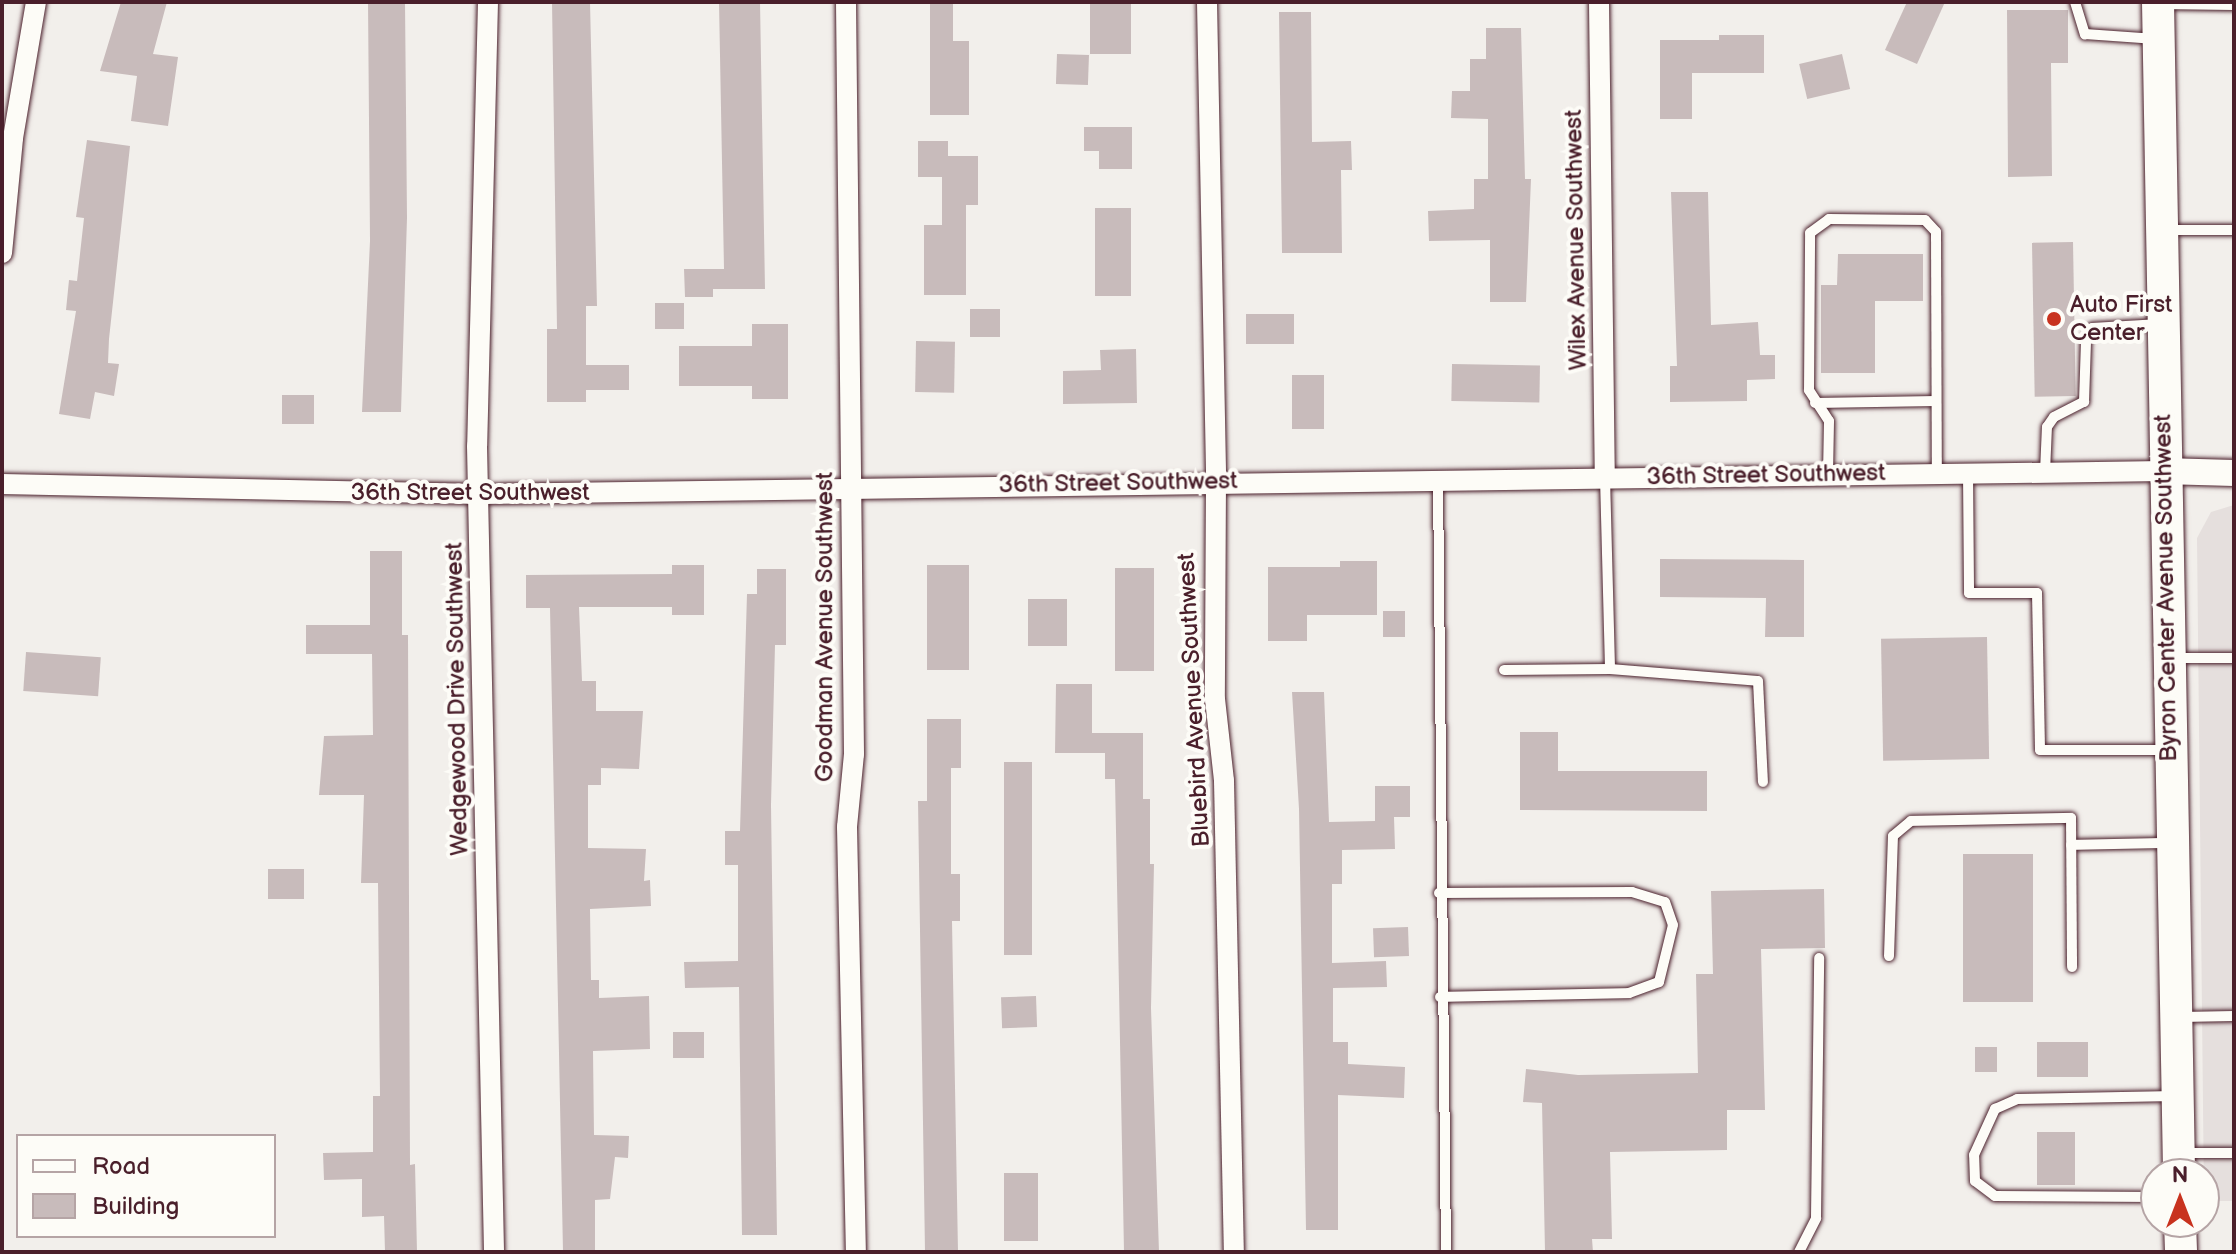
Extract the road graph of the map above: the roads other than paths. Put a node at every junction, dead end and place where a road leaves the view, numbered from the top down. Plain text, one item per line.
1 (36, 2) edge
2 (488, 2) edge
3 (846, 2) edge
4 (1207, 2) edge
5 (1599, 2) edge
6 (2075, 2) edge
7 (2158, 3) edge
8 (2234, 5) edge
9 (2159, 39) junction
10 (7, 137) edge
11 (2160, 230) junction
12 (2234, 230) edge
13 (2, 253) edge
14 (2162, 324) junction
15 (1936, 401) junction
16 (1815, 403) junction
17 (2163, 471) junction
18 (2045, 472) junction
19 (1937, 473) junction
20 (1968, 473) junction
21 (2234, 473) edge
22 (1828, 474) junction
23 (1605, 477) junction
24 (1216, 480) junction
25 (1438, 480) junction
26 (2, 484) edge
27 (853, 490) junction
28 (480, 494) junction
29 (2167, 658) junction
30 (2234, 658) edge
31 (1610, 669) junction
32 (1504, 670) dead end
33 (2169, 750) junction
34 (1763, 782) dead end
35 (2171, 842) junction
36 (2071, 845) junction
37 (1439, 893) junction
38 (1889, 956) dead end
39 (1819, 958) dead end
40 (2072, 967) dead end
41 (1440, 997) junction
42 (2234, 1016) edge
43 (2175, 1017) junction
44 (2177, 1096) junction
45 (2234, 1153) edge
46 (2179, 1158) edge
47 (2209, 1158) edge
48 (2140, 1197) edge
49 (494, 1252) edge
50 (856, 1252) edge
51 (1234, 1252) edge
52 (1446, 1252) edge
53 (1799, 1252) edge

1 - 10 street
2 - 28 street, Wedgewood Drive Southwest
3 - 27 street, Goodman Avenue Southwest
4 - 24 street, Bluebird Avenue Southwest
5 - 23 street, Wilex Avenue Southwest
6 - 9 lane
7 - 8 lane
7 - 9 main road, Byron Center Avenue Southwest
9 - 11 main road, Byron Center Avenue Southwest
10 - 13 street
11 - 12 lane
11 - 14 main road, Byron Center Avenue Southwest
14 - 17 main road, Byron Center Avenue Southwest
14 - 18 lane
15 - 16 lane
15 - 16 lane
15 - 19 lane
16 - 22 lane
17 - 18 street, 36th Street Southwest
17 - 21 street, 36th Street Southwest
17 - 29 main road, Byron Center Avenue Southwest
18 - 20 street, 36th Street Southwest
19 - 20 street, 36th Street Southwest
19 - 22 street, 36th Street Southwest
20 - 33 lane
22 - 23 street, 36th Street Southwest
23 - 25 street, 36th Street Southwest
23 - 31 lane
24 - 25 street, 36th Street Southwest
24 - 27 street, 36th Street Southwest
24 - 51 street, Bluebird Avenue Southwest
25 - 37 lane
26 - 28 street, 36th Street Southwest
27 - 28 street, 36th Street Southwest
27 - 50 street, Goodman Avenue Southwest
28 - 49 street, Wedgewood Drive Southwest
29 - 30 lane
29 - 33 main road, Byron Center Avenue Southwest
31 - 32 lane
31 - 34 lane
33 - 35 main road, Byron Center Avenue Southwest
35 - 36 lane
35 - 43 main road, Byron Center Avenue Southwest
36 - 38 lane
36 - 40 lane
37 - 41 lane
37 - 41 lane
39 - 53 lane
41 - 52 lane
42 - 43 lane
43 - 44 main road, Byron Center Avenue Southwest
44 - 46 main road, Byron Center Avenue Southwest
44 - 48 lane
45 - 47 lane

